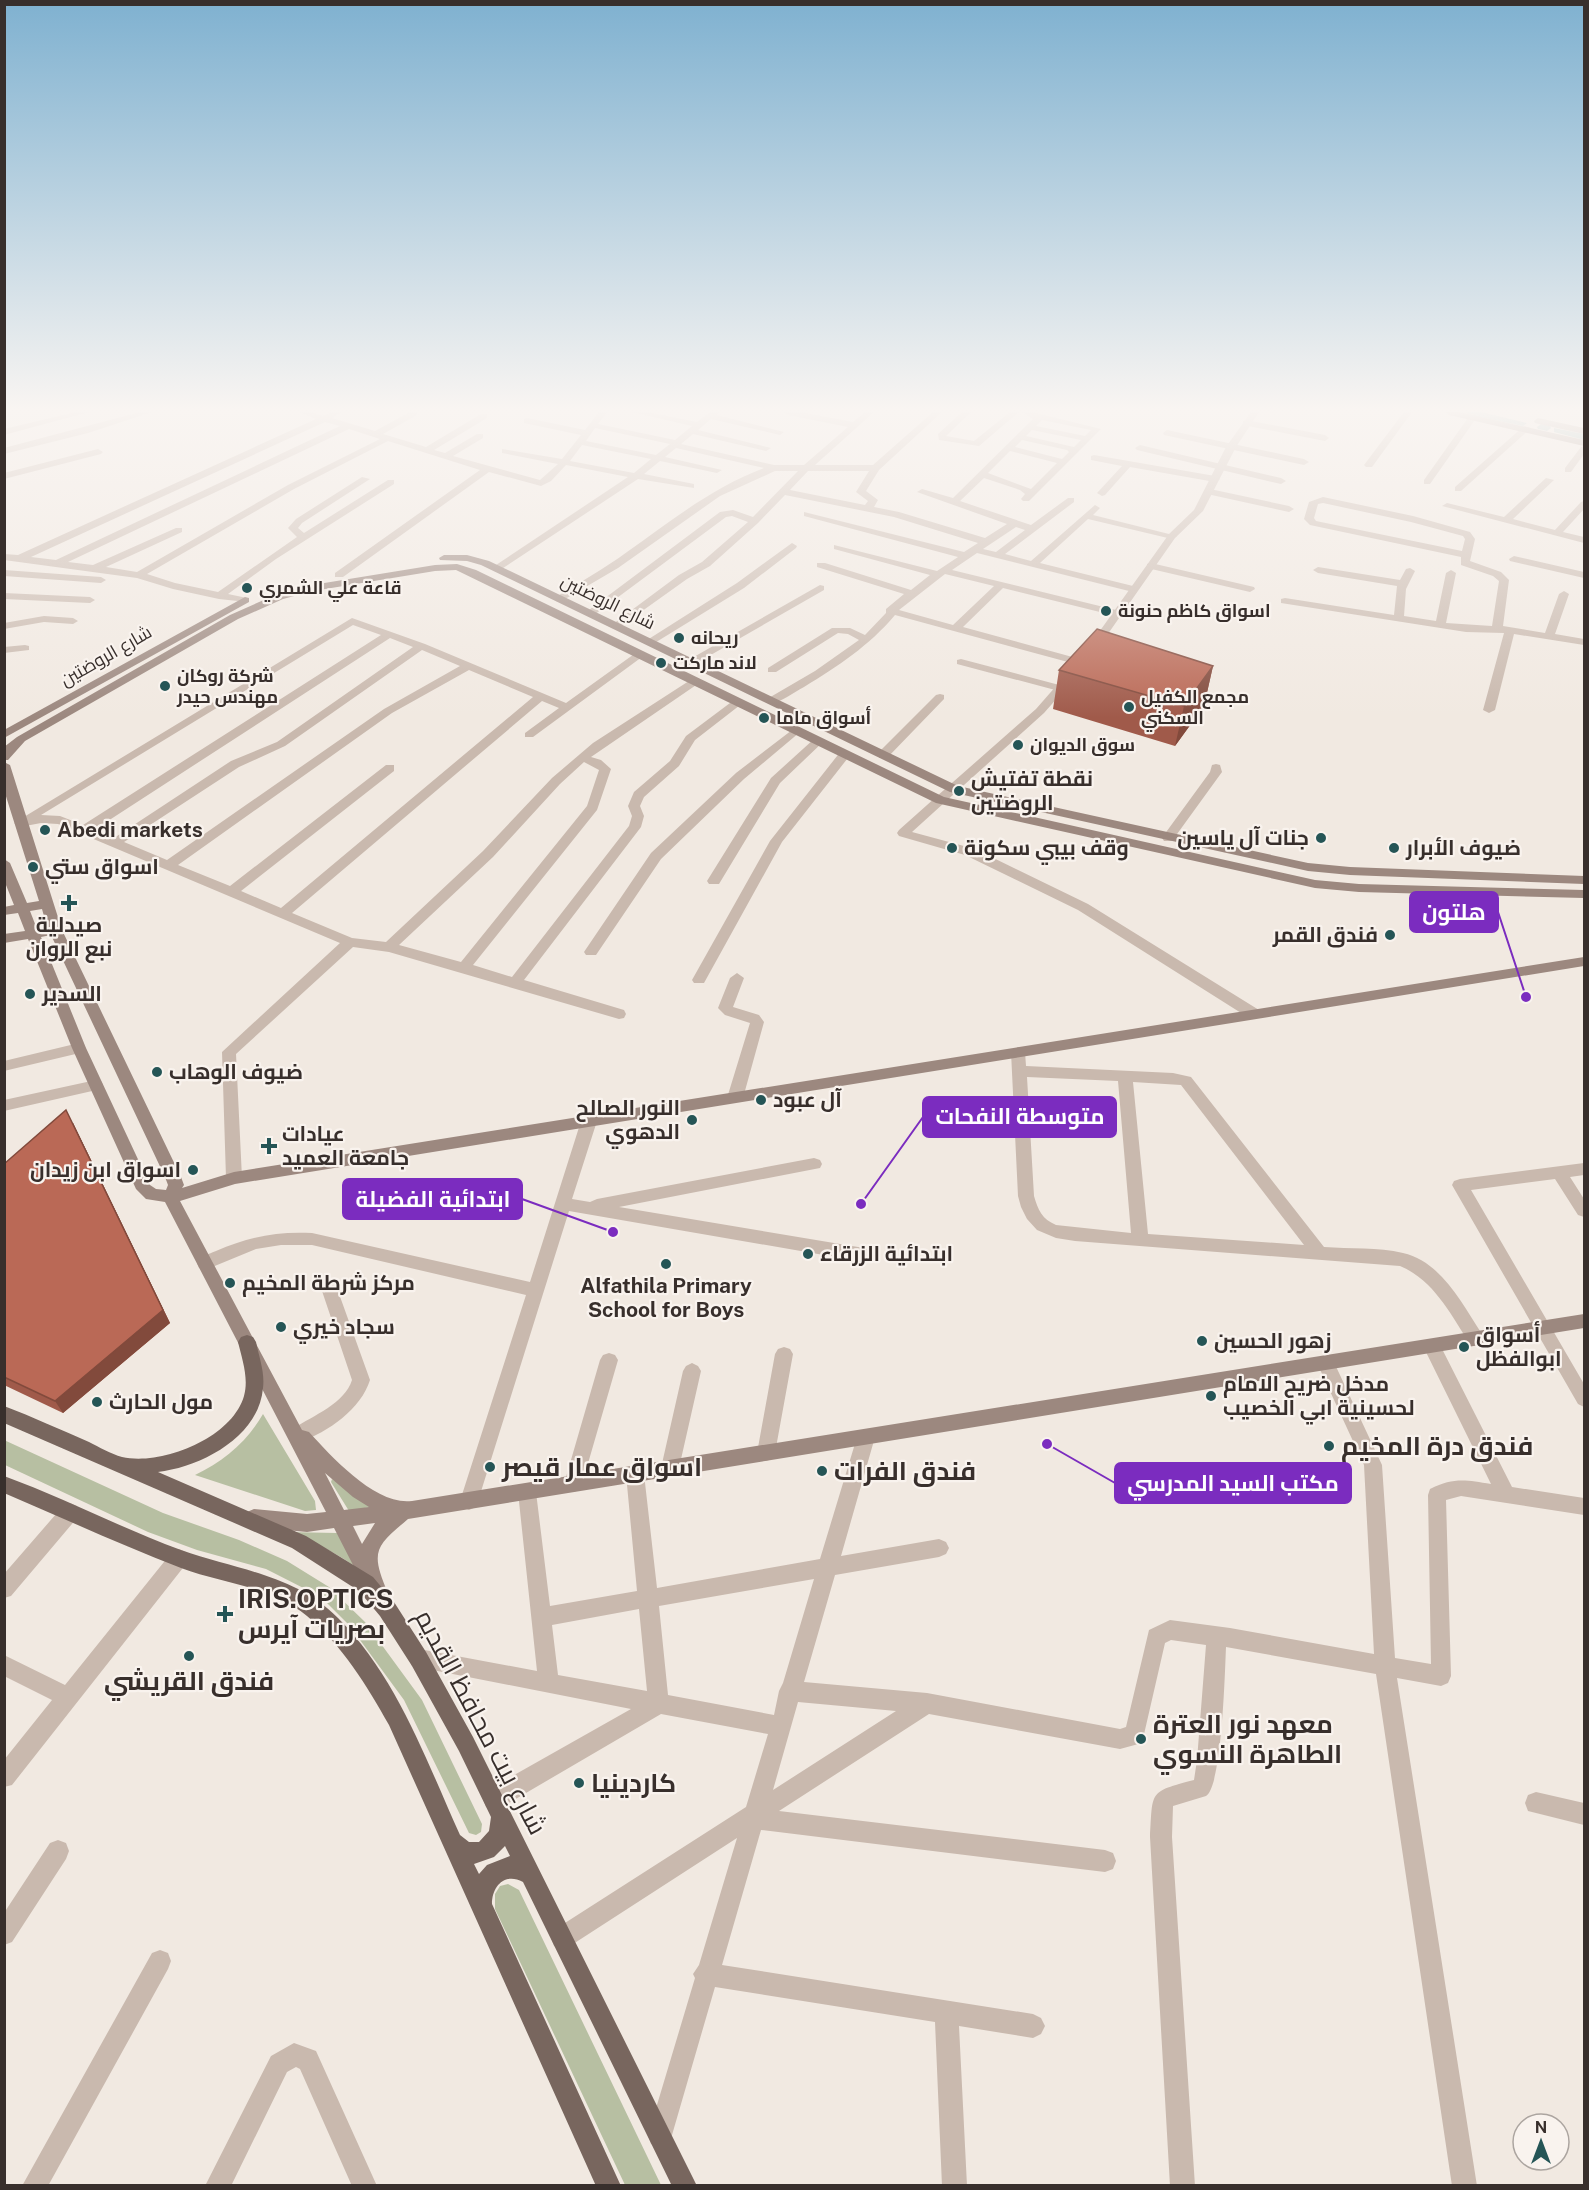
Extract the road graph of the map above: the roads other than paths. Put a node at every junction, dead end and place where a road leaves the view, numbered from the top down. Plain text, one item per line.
1 (111, 514) edge
2 (161, 514) edge
3 (244, 514) edge
4 (310, 514) edge
5 (339, 514) edge
6 (424, 514) edge
7 (579, 514) edge
8 (685, 514) edge
9 (723, 514) edge
10 (736, 514) edge
11 (762, 514) edge
12 (807, 514) dead end
13 (897, 514) edge
14 (987, 514) edge
15 (1052, 514) edge
16 (1195, 514) edge
17 (1310, 514) edge
18 (1393, 514) edge
19 (1479, 514) edge
20 (1513, 514) edge
21 (1575, 514) edge
22 (1086, 516) joint
23 (755, 521) junction
24 (1506, 521) junction
25 (1015, 523) junction
26 (1033, 529) junction
27 (179, 530) dead end
28 (1557, 533) junction
29 (303, 537) junction
30 (1172, 537) junction
31 (1584, 540) edge
32 (986, 542) junction
33 (792, 546) dead end
34 (838, 547) dead end
35 (971, 553) junction
36 (998, 555) junction
37 (1465, 555) junction
38 (4, 557) edge
39 (20, 558) junction
40 (1514, 559) dead end
41 (58, 563) junction
42 (1033, 564) junction
43 (821, 565) dead end
44 (1151, 566) junction
45 (96, 568) junction
46 (497, 568) junction
47 (1318, 570) dead end
48 (1410, 572) dead end
49 (4, 573) edge
50 (942, 573) junction
51 (1451, 573) dead end
52 (139, 575) junction
53 (339, 575) junction
54 (1584, 575) edge
55 (101, 580) dead end
56 (1404, 584) junction
57 (1001, 585) junction
58 (819, 588) dead end
59 (1133, 589) junction
60 (1250, 589) dead end
61 (911, 593) junction
62 (1564, 594) dead end
63 (4, 596) edge
64 (219, 596) junction
65 (560, 599) junction
66 (90, 600) dead end
67 (243, 600) junction
68 (1285, 601) dead end
69 (890, 611) junction
70 (590, 613) junction
71 (1116, 614) junction
72 (1399, 617) junction
73 (73, 621) dead end
74 (1440, 625) junction
75 (4, 626) edge
76 (617, 626) junction
77 (956, 628) junction
78 (1497, 629) junction
79 (1510, 631) junction
80 (388, 634) junction
81 (1549, 637) junction
82 (866, 639) junction
83 (649, 642) junction
84 (1584, 642) edge
85 (421, 646) junction
86 (25, 648) dead end
87 (4, 650) edge
88 (641, 654) junction
89 (691, 662) junction
90 (961, 662) dead end
91 (1083, 663) junction
92 (468, 666) junction
93 (771, 670) dead end
94 (696, 681) junction
95 (1059, 688) junction
96 (542, 695) junction
97 (940, 697) dead end
98 (771, 701) junction
99 (738, 702) junction
100 (567, 707) junction
101 (1489, 710) dead end
102 (796, 730) junction
103 (529, 735) dead end
104 (818, 741) junction
105 (6, 744) edge
106 (845, 754) junction
107 (883, 755) junction
108 (583, 758) junction
109 (4, 765) edge
110 (390, 768) dead end
111 (1216, 768) dead end
112 (954, 789) junction
113 (940, 800) junction
114 (20, 823) junction
115 (84, 830) junction
116 (1168, 838) junction
117 (115, 843) junction
118 (4, 863) edge
119 (168, 866) junction
120 (1584, 879) edge
121 (714, 881) dead end
122 (231, 892) junction
123 (1584, 894) edge
124 (47, 904) junction
125 (22, 909) junction
126 (4, 911) edge
127 (282, 914) junction
128 (55, 930) junction
129 (32, 934) junction
130 (4, 939) edge
131 (350, 942) junction
132 (389, 947) junction
133 (591, 952) dead end
134 (1584, 961) edge
135 (464, 967) junction
136 (737, 978) dead end
137 (699, 980) dead end
138 (514, 984) junction
139 (620, 1014) dead end
140 (1254, 1014) junction
141 (79, 1048) junction
142 (1018, 1052) junction
143 (4, 1066) edge
144 (1019, 1071) junction
145 (1125, 1076) junction
146 (96, 1085) junction
147 (735, 1098) junction
148 (4, 1106) edge
149 (589, 1121) junction
150 (814, 1164) dead end
151 (1584, 1169) edge
152 (1559, 1172) junction
153 (234, 1178) junction
154 (170, 1197) junction
155 (563, 1204) junction
156 (585, 1208) junction
157 (1584, 1211) edge
158 (1140, 1239) junction
159 (1319, 1252) junction
160 (864, 1255) dead end
161 (204, 1263) junction
162 (536, 1290) junction
163 (330, 1291) dead end
164 (1584, 1321) edge
165 (1545, 1328) junction
166 (1476, 1339) junction
167 (247, 1342) junction
168 (1432, 1346) junction
169 (784, 1354) dead end
170 (609, 1360) dead end
171 (1326, 1363) junction
172 (692, 1371) dead end
173 (1584, 1399) edge
174 (4, 1414) edge
175 (287, 1419) junction
176 (300, 1434) junction
177 (866, 1437) junction
178 (766, 1453) junction
179 (115, 1463) junction
180 (670, 1468) junction
181 (634, 1474) junction
182 (4, 1484) edge
183 (573, 1484) junction
184 (526, 1492) junction
185 (1506, 1494) junction
186 (469, 1501) junction
187 (1584, 1506) edge
188 (412, 1510) junction
189 (70, 1512) junction
190 (233, 1513) junction
191 (340, 1520) junction
192 (939, 1548) dead end
193 (179, 1558) junction
194 (826, 1568) junction
195 (369, 1575) junction
196 (4, 1589) edge
197 (648, 1598) junction
198 (387, 1609) junction
199 (542, 1617) junction
200 (1216, 1636) junction
201 (419, 1659) junction
202 (4, 1665) edge
203 (1385, 1666) junction
204 (549, 1683) junction
205 (789, 1691) junction
206 (67, 1697) junction
207 (927, 1703) junction
208 (659, 1704) junction
209 (779, 1726) junction
210 (4, 1777) edge
211 (1536, 1803) dead end
212 (497, 1807) junction
213 (1584, 1814) edge
214 (752, 1818) junction
215 (454, 1843) junction
216 (58, 1851) dead end
217 (1105, 1861) dead end
218 (530, 1874) junction
219 (482, 1909) junction
220 (4, 1934) edge
221 (562, 1938) junction
222 (160, 1960) dead end
223 (705, 1974) junction
224 (946, 2012) junction
225 (1032, 2026) dead end
226 (660, 2135) junction
227 (604, 2181) edge
228 (34, 2186) edge
229 (217, 2186) edge
230 (365, 2186) edge
231 (684, 2186) edge
232 (955, 2186) edge
233 (1183, 2186) edge
234 (1465, 2186) edge

1 - 39 street
2 - 41 street
3 - 52 street
4 - 29 street
5 - 29 street
6 - 53 street
7 - 46 street
8 - 65 street
9 - 70 street
10 - 23 street
11 - 23 street
12 - 35 street
13 - 32 street
14 - 25 street
15 - 26 street
16 - 30 street
17 - 37 street
18 - 37 street
19 - 24 street
20 - 24 street
21 - 28 street
22 - 30 street
22 - 42 street
23 - 76 street
24 - 28 street
25 - 26 street
25 - 32 street
26 - 36 street
27 - 45 street
28 - 31 street
29 - 64 street
30 - 44 street
32 - 35 street
33 - 83 street
34 - 50 street
35 - 36 street
35 - 50 street
36 - 42 street
37 - 78 street
38 - 39 street
39 - 41 street
40 - 54 street
41 - 45 street
42 - 59 street
43 - 61 street
44 - 59 street
44 - 60 street
45 - 52 street
46 - 53 main road, شارع الروضتين
46 - 65 main road, شارع الروضتين
47 - 56 street
48 - 56 street
49 - 55 street
50 - 57 street
50 - 61 street
51 - 74 street
52 - 64 street
53 - 67 main road, شارع الروضتين
56 - 72 street
57 - 71 street
57 - 77 street
58 - 89 street
59 - 71 street
61 - 69 street
62 - 81 street
63 - 66 street
64 - 67 street
65 - 70 main road, شارع الروضتين
67 - 105 main road, شارع الروضتين
68 - 72 street
69 - 77 street
69 - 82 street
70 - 76 main road, شارع الروضتين
71 - 91 street
72 - 74 street
73 - 75 street
74 - 78 street
76 - 83 main road, شارع الروضتين
77 - 91 street
78 - 79 street
79 - 81 street
79 - 101 street
80 - 85 street
80 - 114 street
80 - 115 street
81 - 84 street
82 - 93 street
82 - 98 street
83 - 89 main road, شارع الروضتين
85 - 92 street
85 - 117 street
86 - 87 street
88 - 94 main road, شارع الروضتين
88 - 100 street
88 - 105 main road, شارع الروضتين
89 - 98 main road, شارع الروضتين
90 - 95 street
91 - 95 street
92 - 96 street
92 - 119 street
94 - 99 main road, شارع الروضتين
94 - 108 street
95 - 112 street
96 - 100 street
96 - 127 street
97 - 107 street
98 - 107 main road, شارع الروضتين
99 - 102 main road, شارع الروضتين
99 - 138 street
100 - 103 street
102 - 104 main road, شارع الروضتين
102 - 133 street
104 - 106 main road, شارع الروضتين
104 - 121 street
106 - 113 main road, شارع الروضتين
106 - 137 street
107 - 112 main road, شارع الروضتين
108 - 132 street
108 - 135 street
109 - 114 main road
110 - 122 street
111 - 116 street
112 - 113 street
112 - 116 main road, شارع الروضتين
113 - 123 main road, شارع الروضتين
113 - 140 street
114 - 115 street
114 - 124 main road
115 - 117 street
116 - 120 main road, شارع الروضتين
117 - 119 street
118 - 125 main road
119 - 122 street
122 - 127 street
124 - 125 main road
124 - 128 main road
125 - 126 main road
125 - 129 main road
127 - 131 street
128 - 129 main road
128 - 154 main road
129 - 130 main road
129 - 141 main road
131 - 132 street
131 - 153 street
132 - 135 street
134 - 140 main road
135 - 138 street
136 - 147 street
138 - 139 street
140 - 142 main road
141 - 143 street
141 - 146 main road
142 - 144 street
142 - 147 main road
144 - 145 street
144 - 158 street
145 - 158 street
145 - 159 street
146 - 148 street
146 - 154 main road
147 - 149 main road
149 - 153 main road
149 - 155 street
150 - 156 street
151 - 152 street
152 - 157 street
152 - 165 street
153 - 154 main road
154 - 161 main road
155 - 156 street
155 - 162 street
156 - 160 street
158 - 159 street
159 - 166 street
161 - 162 street
161 - 167 main road
162 - 186 street
163 - 176 street
164 - 165 main road
165 - 166 main road
165 - 173 street
166 - 168 main road
167 - 175 main road
167 - 179 main road
168 - 171 main road
168 - 185 street
169 - 178 street
170 - 183 street
171 - 177 main road
171 - 203 street
172 - 180 street
174 - 179 main road, شارع بيت محافظ القديم
175 - 176 main road
175 - 191 main road
176 - 188 main road
177 - 178 main road
177 - 194 street
178 - 180 main road
179 - 190 main road, شارع بيت محافظ القديم
180 - 181 main road
181 - 183 main road
181 - 197 street
182 - 189 main road
183 - 184 main road
184 - 186 main road
184 - 199 street
185 - 187 street
185 - 203 street
186 - 188 main road
188 - 191 main road
188 - 195 main road
189 - 193 main road
189 - 196 street
190 - 191 main road
190 - 198 main road, شارع بيت محافظ القديم
191 - 195 main road
192 - 194 street
193 - 206 street
193 - 215 main road
194 - 197 street
194 - 205 street
195 - 198 main road
197 - 199 street
197 - 208 street
198 - 201 main road, شارع بيت محافظ القديم
199 - 204 street
200 - 203 street
200 - 207 street
200 - 233 street
201 - 204 street
201 - 212 main road, شارع بيت محافظ القديم
202 - 206 street
203 - 234 street
204 - 208 street
205 - 207 street
205 - 209 street
206 - 210 street
207 - 214 street
208 - 209 street
208 - 212 street
209 - 214 street
211 - 213 street
212 - 215 main road
212 - 218 main road, شارع بيت محافظ القديم
214 - 217 street
214 - 221 street
214 - 223 street
215 - 219 main road
216 - 220 street
218 - 219 main road
218 - 221 main road, شارع بيت محافظ القديم
219 - 227 main road
221 - 226 main road, شارع بيت محافظ القديم
222 - 228 street
223 - 224 street
223 - 226 street
224 - 225 street
224 - 232 street
226 - 231 main road, شارع بيت محافظ القديم
229 - 230 street

